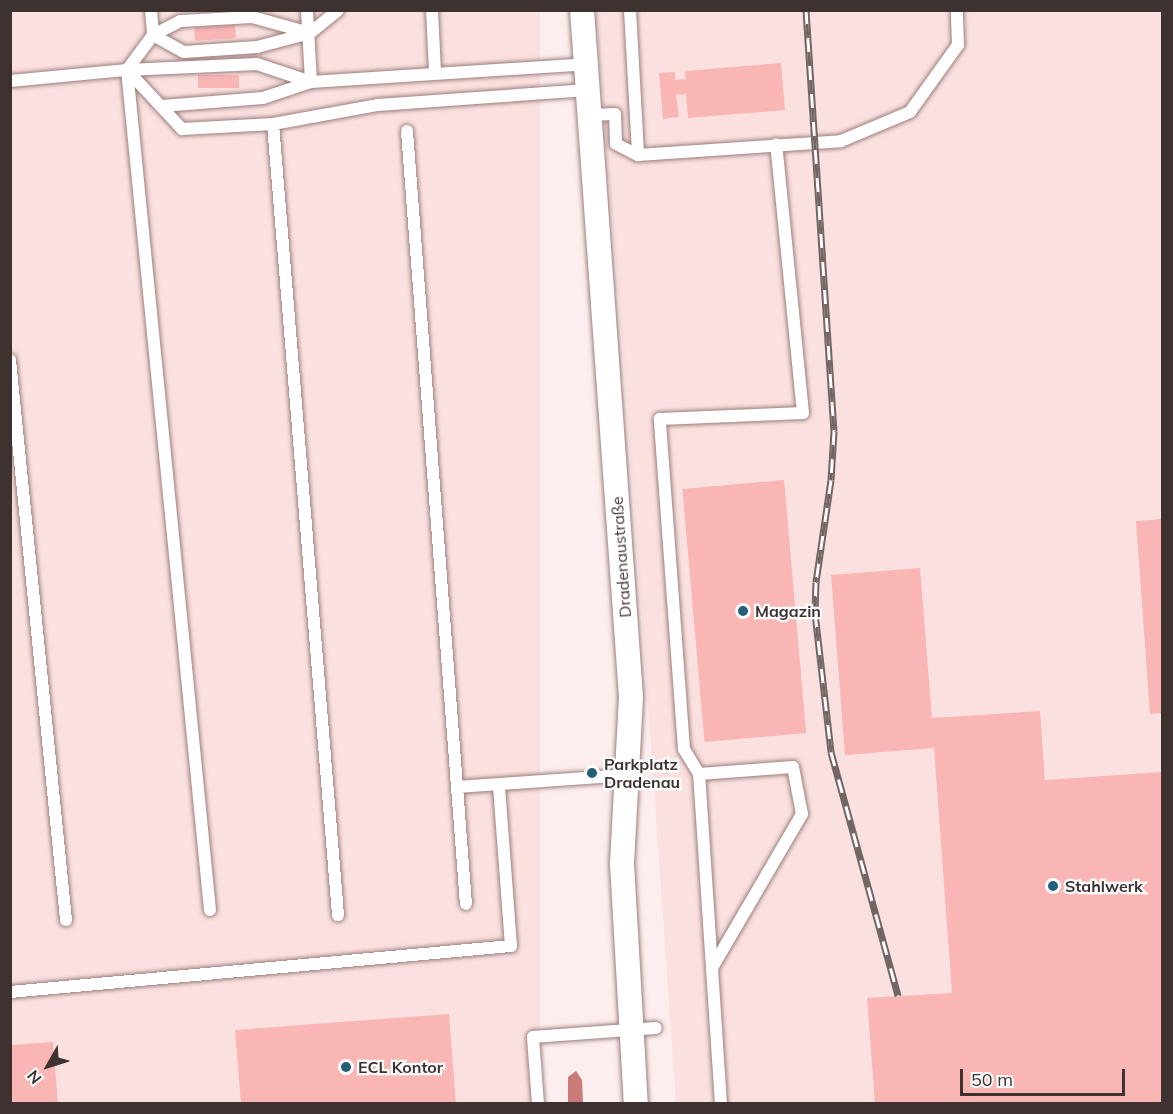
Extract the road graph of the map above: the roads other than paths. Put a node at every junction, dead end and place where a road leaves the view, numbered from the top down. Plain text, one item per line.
1 (151, 10) edge
2 (307, 10) edge
3 (338, 10) edge
4 (432, 10) edge
5 (582, 10) edge
6 (630, 10) edge
7 (957, 10) edge
8 (310, 33) junction
9 (153, 35) junction
10 (586, 64) junction
11 (127, 70) junction
12 (435, 72) junction
13 (10, 81) edge
14 (311, 82) junction
15 (587, 90) junction
16 (162, 106) junction
17 (589, 115) junction
18 (273, 124) junction
19 (407, 131) dead end
20 (776, 144) junction
21 (638, 155) junction
22 (10, 360) edge
23 (699, 774) junction
24 (632, 775) junction
25 (499, 785) junction
26 (457, 788) junction
27 (466, 904) dead end
28 (210, 910) dead end
29 (338, 915) dead end
30 (66, 920) dead end
31 (712, 969) junction
32 (10, 992) edge
33 (656, 1028) dead end
34 (631, 1030) junction
35 (538, 1104) edge
36 (636, 1104) edge
37 (721, 1104) edge

1 - 9 lane
2 - 8 lane
3 - 8 lane
4 - 12 lane
5 - 10 street, Dradenaustraße
6 - 21 lane
7 - 20 lane
8 - 9 lane
8 - 9 lane
8 - 14 lane
9 - 11 lane
10 - 12 lane
10 - 15 street, Dradenaustraße
11 - 13 lane
11 - 14 lane
11 - 16 lane
11 - 28 lane
12 - 14 lane
14 - 16 lane
15 - 17 street, Dradenaustraße
15 - 18 lane
16 - 18 lane
17 - 21 lane
17 - 24 street, Dradenaustraße
18 - 29 lane
19 - 26 lane
20 - 21 lane
20 - 23 lane
22 - 30 lane
23 - 31 lane
23 - 31 lane
24 - 25 lane
24 - 34 street, Dradenaustraße
25 - 26 lane
25 - 32 lane
26 - 27 lane
31 - 37 lane
33 - 34 lane
34 - 35 lane
34 - 36 street, Dradenaustraße

